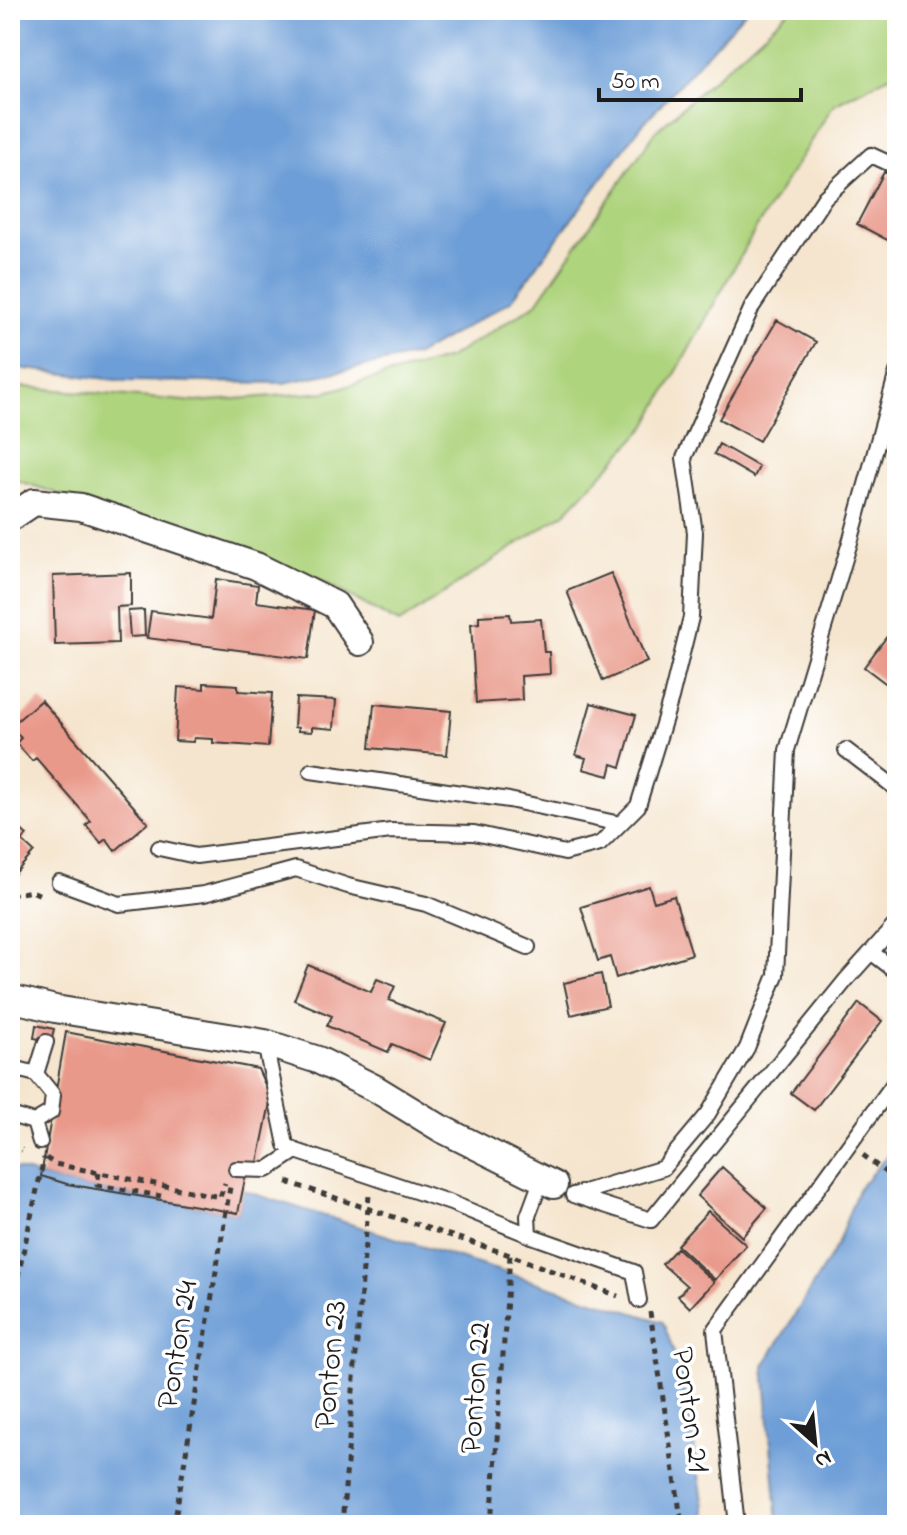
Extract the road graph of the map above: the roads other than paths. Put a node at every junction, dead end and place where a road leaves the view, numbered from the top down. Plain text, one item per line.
1 (897, 167) edge
2 (897, 372) edge
3 (10, 518) edge
4 (360, 642) dead end
5 (846, 750) dead end
6 (311, 771) dead end
7 (897, 789) edge
8 (620, 824) junction
9 (302, 841) junction
10 (159, 848) dead end
11 (296, 869) junction
12 (59, 882) dead end
13 (897, 923) edge
14 (528, 947) dead end
15 (871, 952) junction
16 (897, 972) edge
17 (10, 998) edge
18 (46, 1042) dead end
19 (265, 1043) junction
20 (10, 1067) edge
21 (36, 1074) junction
22 (897, 1079) edge
23 (10, 1115) edge
24 (34, 1122) junction
25 (40, 1142) dead end
26 (296, 1151) junction
27 (232, 1172) road end
28 (557, 1186) junction
29 (529, 1235) junction
30 (644, 1301) road end
31 (737, 1525) edge

1 - 8 lane
2 - 28 lane
3 - 4 street
5 - 7 lane
6 - 8 lane
8 - 9 lane
9 - 10 lane
9 - 11 lane
11 - 12 lane
11 - 14 lane
13 - 15 lane
15 - 16 lane
15 - 28 lane
17 - 19 street
18 - 21 lane
19 - 26 lane
19 - 28 street
20 - 21 lane
21 - 24 lane
22 - 31 lane
23 - 24 lane
24 - 25 lane
26 - 27 lane
26 - 29 lane
28 - 29 lane
29 - 30 lane

